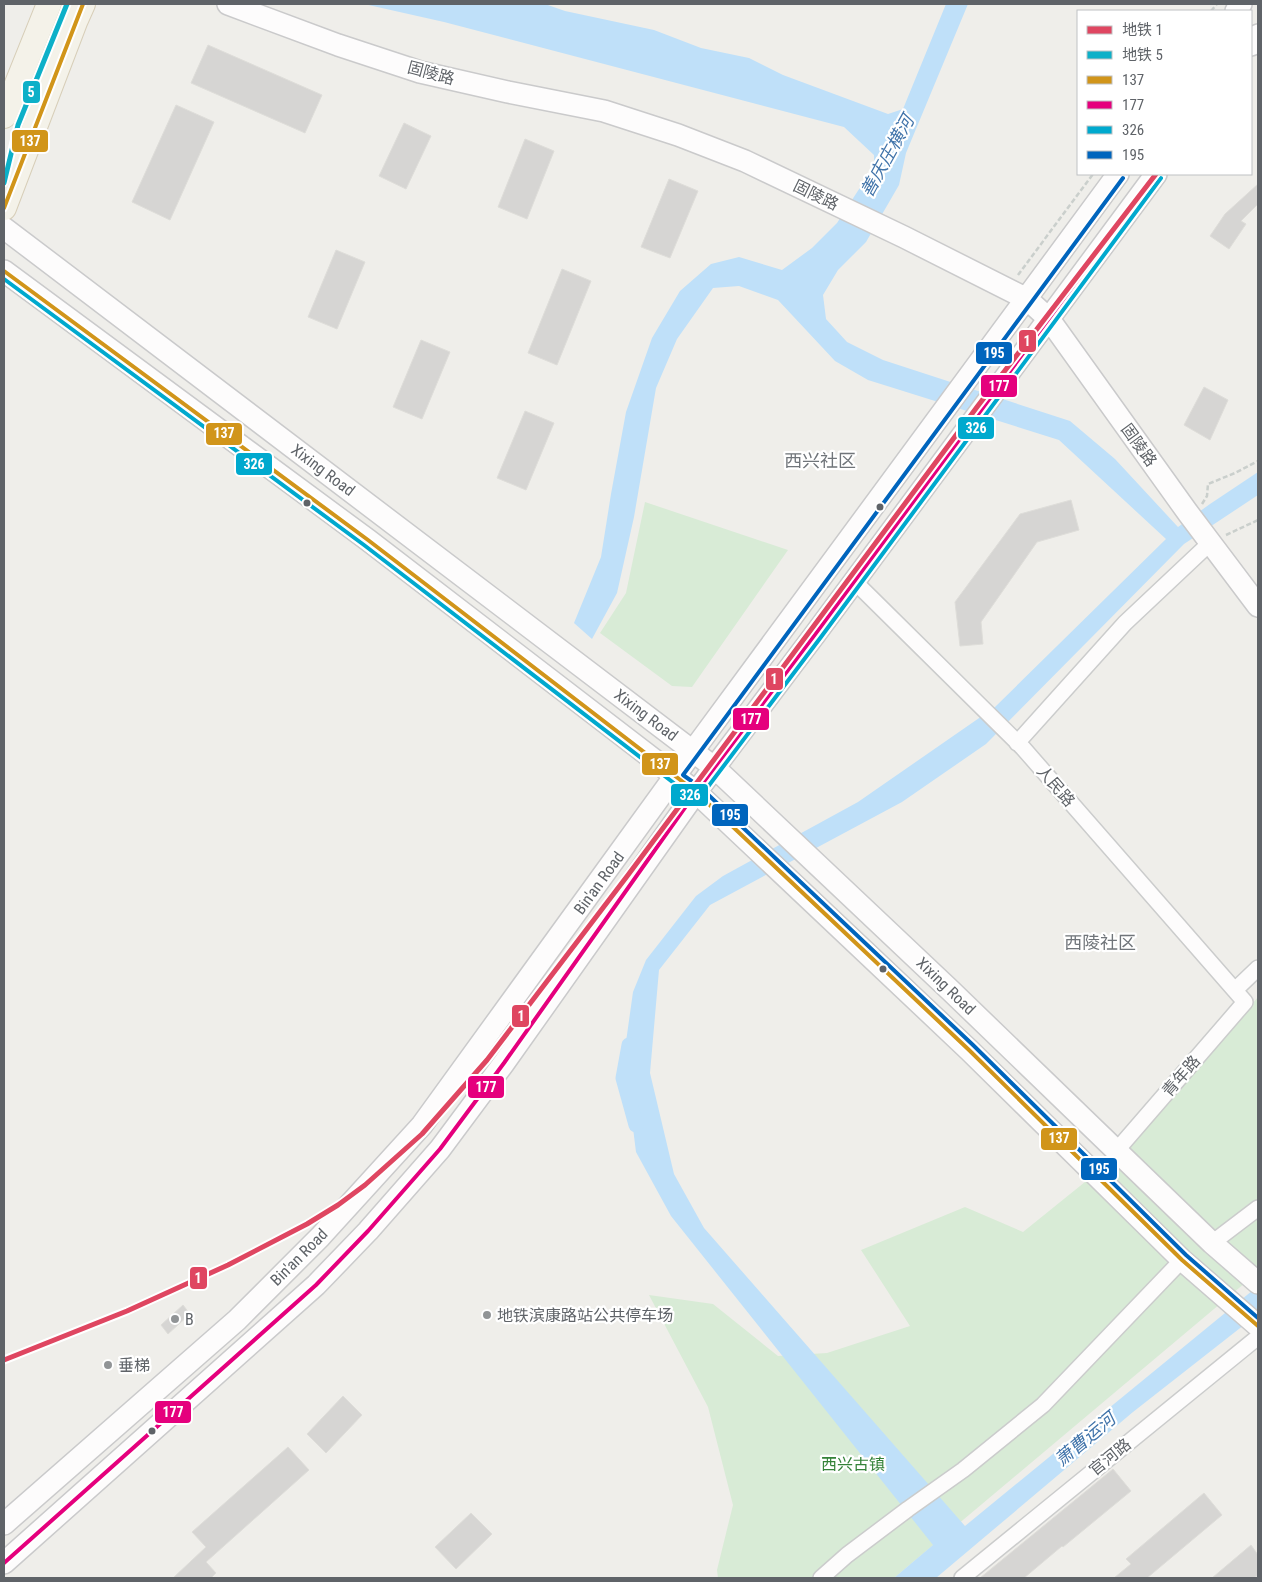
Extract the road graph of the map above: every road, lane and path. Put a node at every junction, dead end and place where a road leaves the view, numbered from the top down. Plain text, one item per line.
1 (49, 4) edge
2 (83, 4) edge
3 (228, 4) edge
4 (4, 116) edge
5 (1092, 175) edge
6 (1117, 175) edge
7 (1155, 175) edge
8 (4, 208) edge
9 (4, 228) edge
10 (4, 270) edge
11 (1017, 295) junction
12 (1048, 319) junction
13 (1258, 461) edge
14 (1188, 513) junction
15 (1258, 520) edge
16 (1210, 542) junction
17 (854, 581) junction
18 (1258, 606) edge
19 (1017, 743) junction
20 (693, 751) junction
21 (715, 768) junction
22 (674, 777) junction
23 (696, 792) junction
24 (1258, 968) edge
25 (1235, 990) junction
26 (1245, 1002) joint
27 (1117, 1150) junction
28 (1258, 1208) edge
29 (1212, 1243) junction
30 (1182, 1260) junction
31 (1258, 1283) edge
32 (1258, 1326) edge
33 (1258, 1337) edge
34 (4, 1524) edge
35 (4, 1563) edge
36 (821, 1578) edge
37 (962, 1578) edge

1 - 4 main road
2 - 8 main road
3 - 11 main road, 固陵路
5 - 11 path
6 - 11 main road, Bin'an Road
7 - 12 main road, Bin'an Road
9 - 20 main road, Xixing Road
10 - 22 main road, Xixing Road
11 - 12 main road, 固陵路
11 - 20 main road, Bin'an Road
12 - 14 main road, 固陵路
12 - 17 main road, Bin'an Road
13 - 14 path
14 - 16 main road, 固陵路
15 - 16 path
16 - 18 main road, 固陵路
16 - 19 street
17 - 19 street, 人民路
17 - 21 main road, Bin'an Road
19 - 25 street, 人民路
20 - 21 main road, Xixing Road
20 - 22 main road, Bin'an Road
21 - 23 main road, Bin'an Road
21 - 27 main road, Xixing Road
22 - 23 main road, Xixing Road
22 - 34 main road, Bin'an Road
23 - 30 main road, Xixing Road
23 - 35 main road, Bin'an Road
24 - 25 street
25 - 26 street, 人民路
26 - 27 street, 青年路
27 - 29 main road, Xixing Road
28 - 29 street
29 - 31 main road, Xixing Road
30 - 32 main road, Xixing Road
30 - 36 street
33 - 37 street, 官河路

